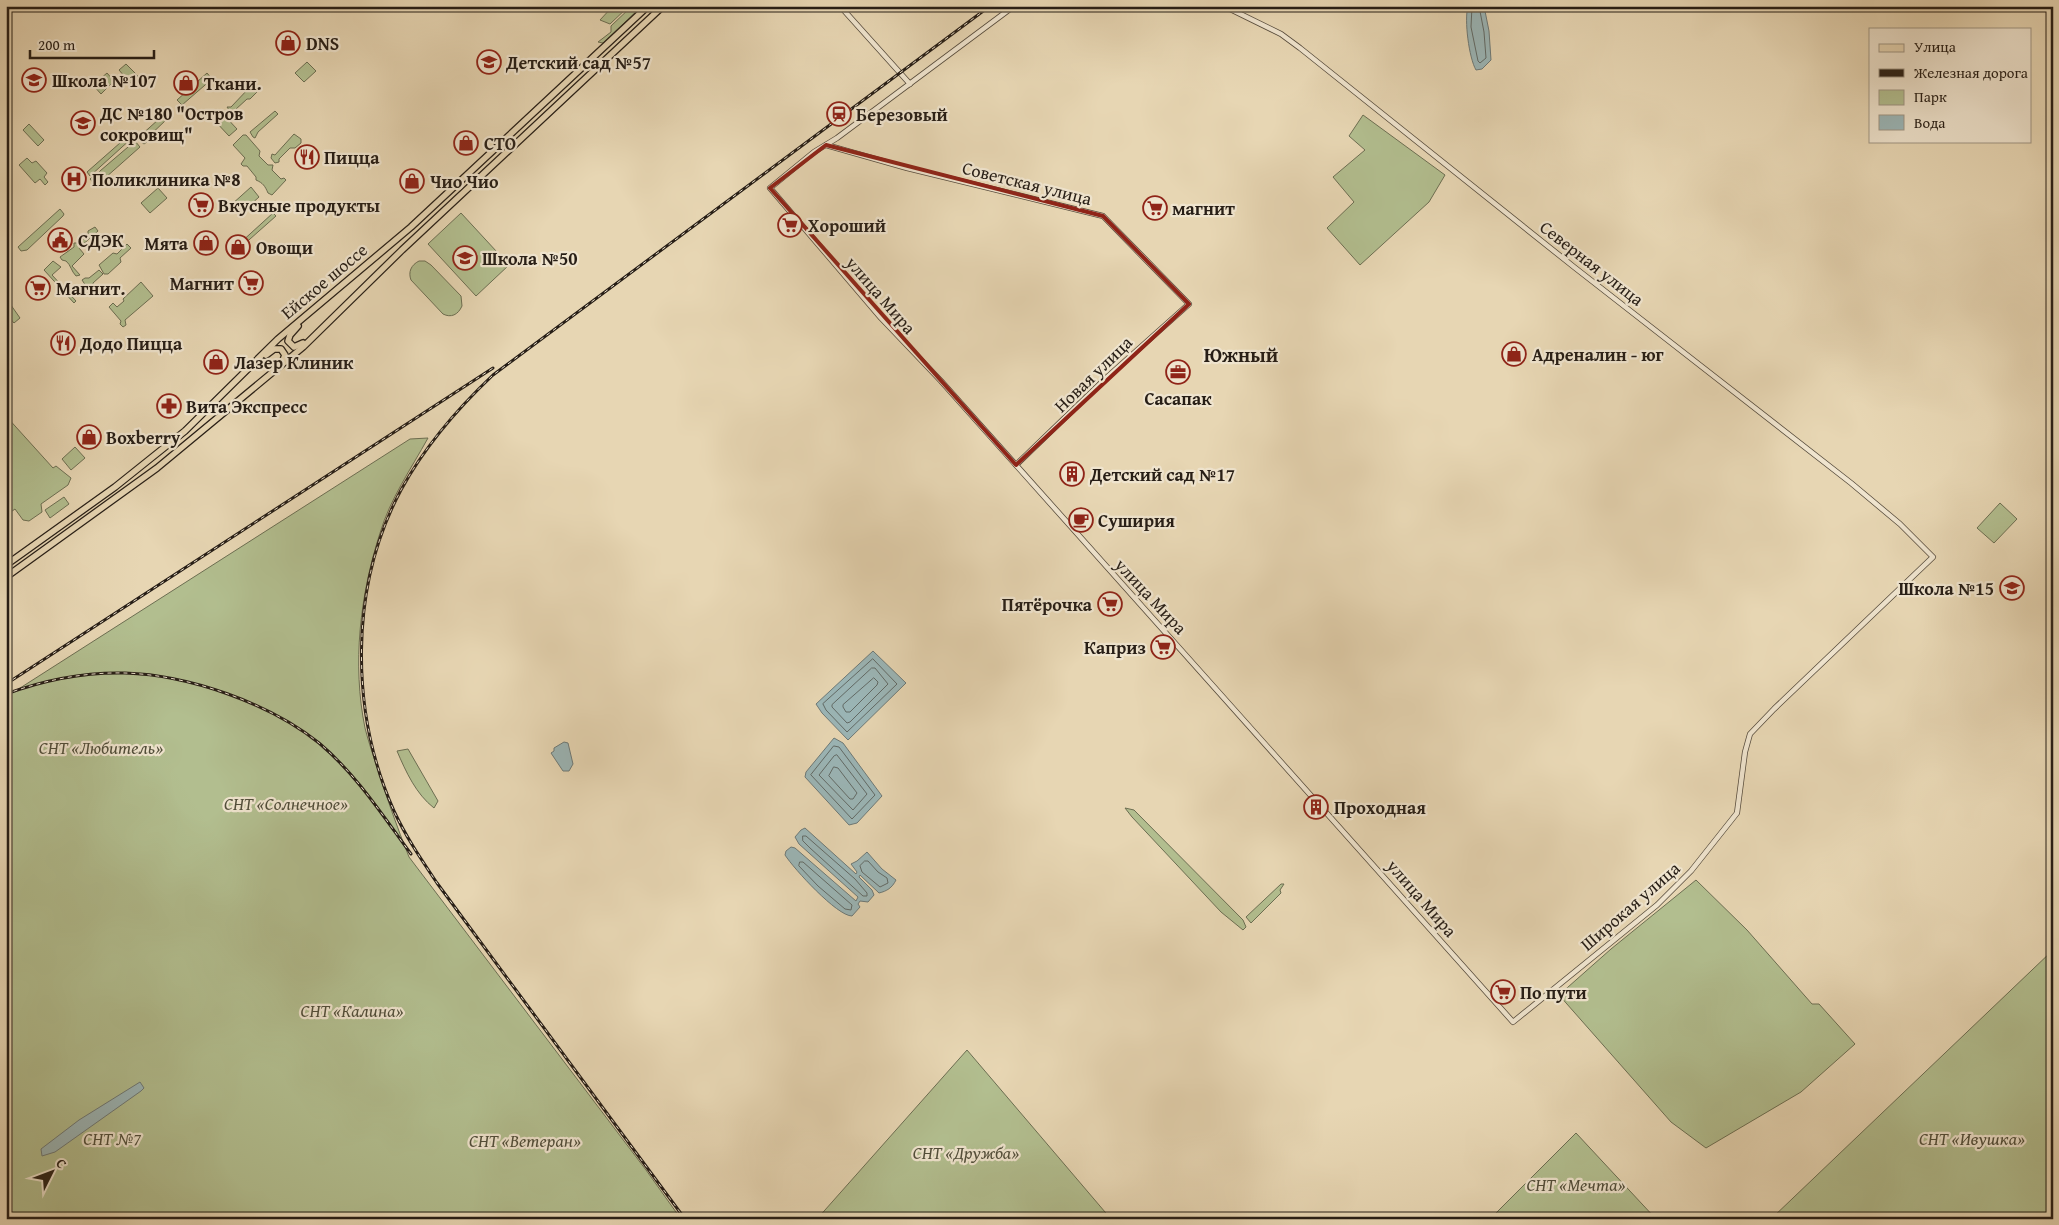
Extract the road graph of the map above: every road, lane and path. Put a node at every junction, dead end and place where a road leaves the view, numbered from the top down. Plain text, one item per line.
1 (648, 6) edge
2 (663, 6) edge
3 (840, 6) edge
4 (1014, 6) edge
5 (1224, 6) edge
6 (910, 84) junction
7 (826, 145) junction
8 (1190, 304) joint
9 (319, 305) junction
10 (333, 318) junction
11 (252, 365) junction
12 (282, 365) junction
13 (1016, 465) junction
14 (6, 565) edge
15 (6, 577) edge
16 (1750, 734) joint
17 (1513, 1022) joint

1 - 9 main road, Ейское шоссе
2 - 10 main road, Ейское шоссе
3 - 6 street
4 - 6 street
5 - 16 street, Северная улица
6 - 7 street
7 - 8 street, Советская улица
7 - 13 street, улица Мира
8 - 13 street, Новая улица
9 - 10 main road
9 - 11 main road, Ейское шоссе
10 - 12 main road, Ейское шоссе
11 - 12 main road
11 - 14 main road, Ейское шоссе
12 - 15 main road, Ейское шоссе
13 - 17 street, улица Мира
16 - 17 street, Широкая улица

